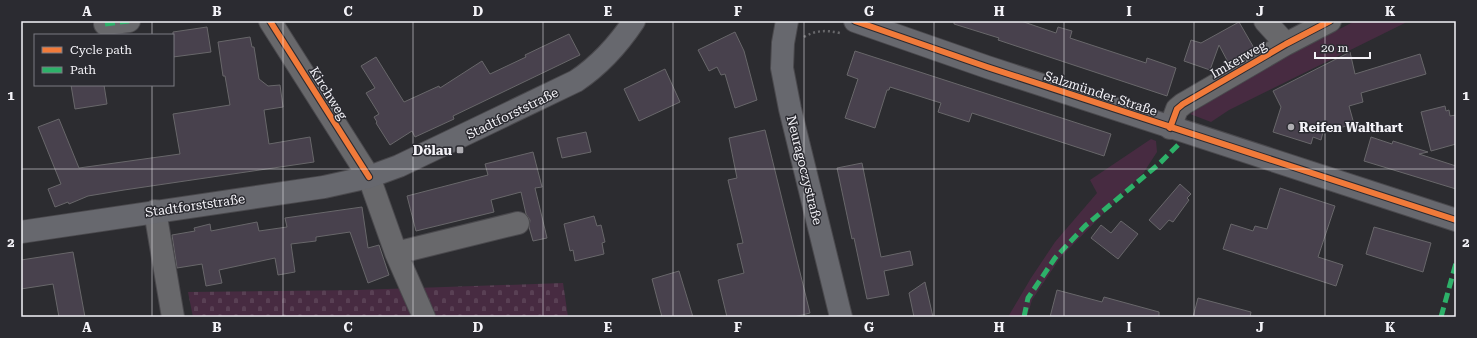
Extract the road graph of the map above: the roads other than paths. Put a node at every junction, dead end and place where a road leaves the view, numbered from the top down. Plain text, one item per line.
1 (129, 21) edge
2 (270, 21) edge
3 (636, 21) edge
4 (787, 21) edge
5 (855, 21) edge
6 (1265, 21) edge
7 (1330, 21) edge
8 (105, 24) dead end
9 (1286, 44) junction
10 (1170, 128) junction
11 (369, 177) junction
12 (155, 211) junction
13 (1456, 220) edge
14 (518, 223) dead end
15 (24, 229) edge
16 (396, 253) junction
17 (173, 317) edge
18 (424, 317) edge
19 (841, 317) edge

1 - 8 street
2 - 11 street, Kirchweg
3 - 11 main road, Stadtforststraße
4 - 19 main road, Neuragoczystraße
5 - 10 main road, Salzmünder Straße
6 - 9 street
7 - 9 street, Imkerweg
9 - 10 street, Imkerweg
10 - 13 main road, Salzmünder Straße
11 - 12 main road, Stadtforststraße
11 - 16 street
12 - 15 main road, Stadtforststraße
12 - 17 street
14 - 16 street
16 - 18 street

